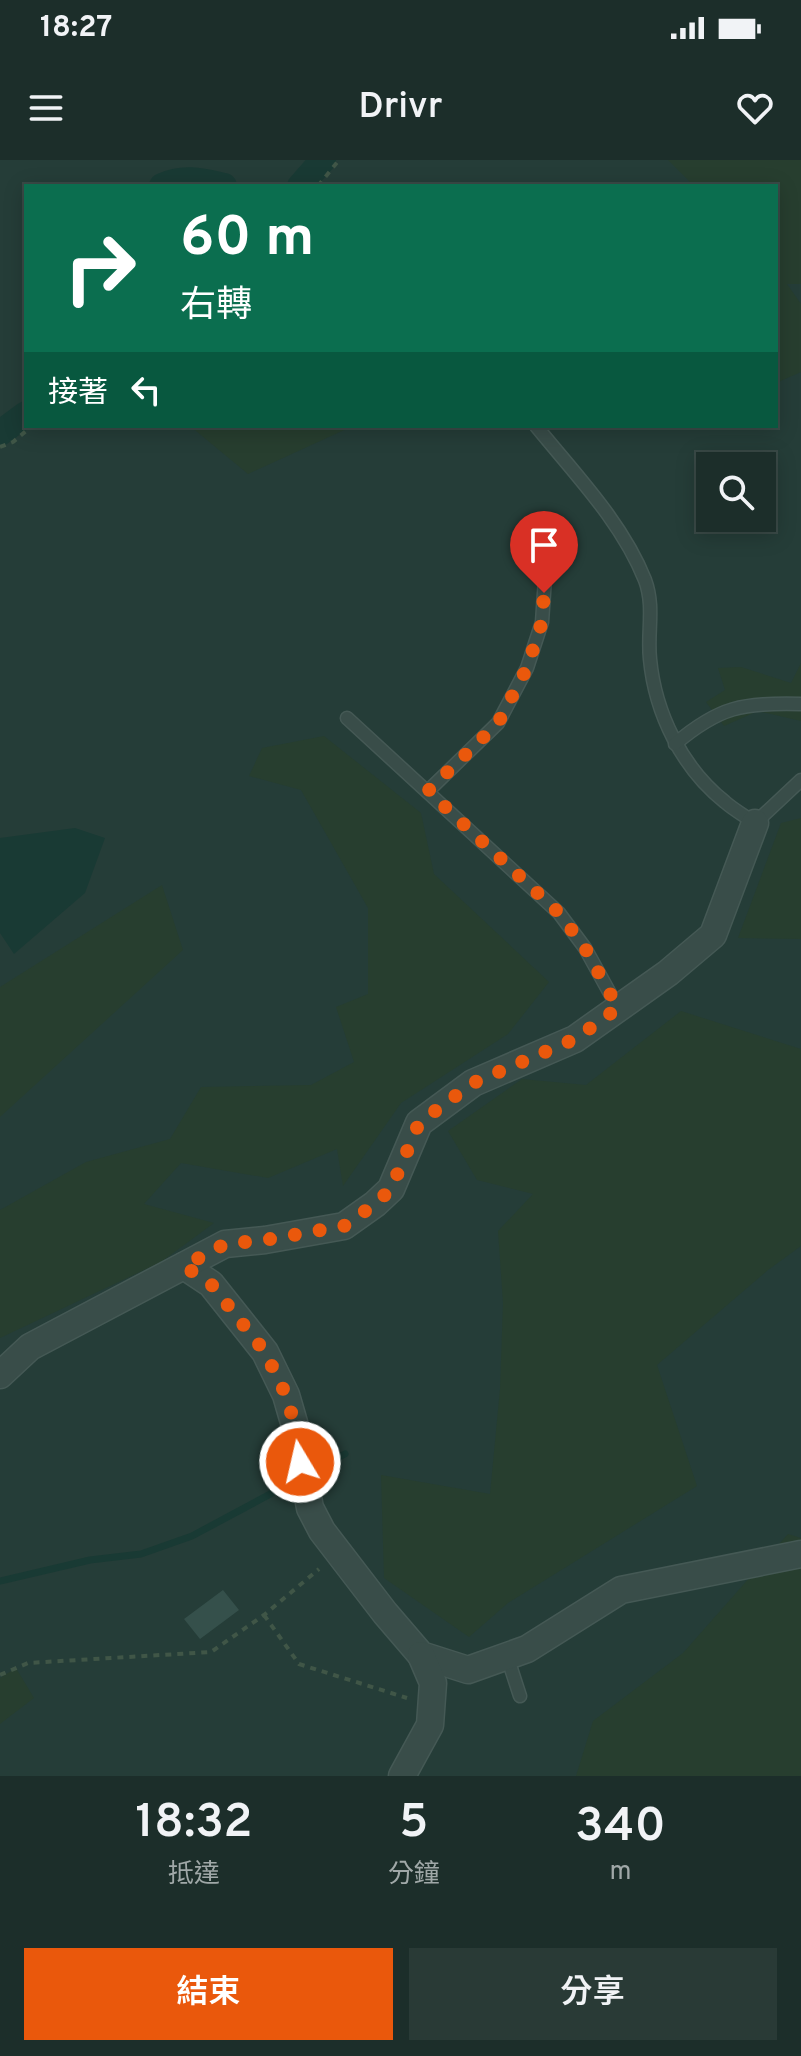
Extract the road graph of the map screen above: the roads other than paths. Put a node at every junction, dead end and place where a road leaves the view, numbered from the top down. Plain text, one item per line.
1 (538, 428) edge
2 (546, 564) dead end
3 (801, 704) edge
4 (347, 718) dead end
5 (675, 744) junction
6 (801, 780) edge
7 (428, 791) junction
8 (755, 823) junction
9 (618, 1008) junction
10 (184, 1266) junction
11 (0, 1375) edge
12 (801, 1554) edge
13 (421, 1655) junction
14 (507, 1656) junction
15 (520, 1696) dead end
16 (402, 1776) edge

1 - 5 lane
2 - 7 lane
3 - 5 lane
4 - 7 lane
5 - 8 lane
6 - 8 lane
7 - 9 lane
8 - 9 street
9 - 10 street
10 - 11 street
10 - 13 street
12 - 14 street
13 - 14 street
13 - 16 street
14 - 15 lane

